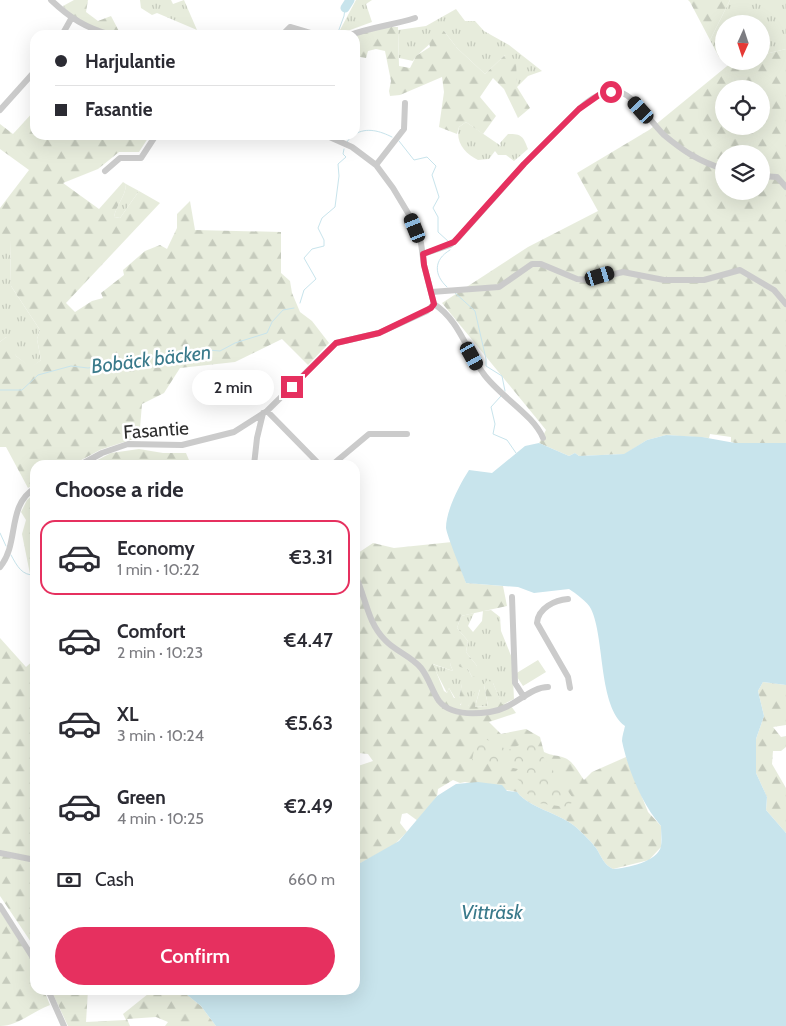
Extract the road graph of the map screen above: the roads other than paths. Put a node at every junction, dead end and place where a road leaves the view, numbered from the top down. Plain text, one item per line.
1 (51, 0) edge
2 (415, 18) dead end
3 (71, 19) junction
4 (65, 30) edge
5 (97, 30) edge
6 (287, 30) edge
7 (300, 30) edge
8 (360, 31) edge
9 (30, 76) edge
10 (405, 103) dead end
11 (0, 110) edge
12 (153, 140) edge
13 (336, 140) edge
14 (376, 165) junction
15 (715, 166) edge
16 (105, 170) dead end
17 (786, 174) edge
18 (770, 177) edge
19 (777, 177) junction
20 (786, 187) edge
21 (423, 254) junction
22 (431, 292) junction
23 (434, 304) junction
24 (786, 304) edge
25 (265, 412) junction
26 (244, 428) junction
27 (407, 434) dead end
28 (257, 438) junction
29 (543, 438) dead end
30 (89, 460) edge
31 (255, 460) edge
32 (315, 460) edge
33 (338, 460) edge
34 (30, 492) edge
35 (0, 567) edge
36 (360, 589) edge
37 (512, 597) dead end
38 (568, 599) dead end
39 (548, 687) dead end
40 (570, 688) dead end
41 (524, 697) junction
42 (0, 853) edge
43 (30, 859) edge
44 (0, 906) edge
45 (30, 953) edge
46 (50, 995) edge
47 (64, 1026) edge

1 - 3 street
2 - 8 street
3 - 4 street
3 - 5 street
6 - 7 street
9 - 11 street
10 - 14 street
12 - 16 street
13 - 14 street
14 - 21 street
15 - 21 street
17 - 19 street
18 - 19 street
19 - 20 street
21 - 22 street
22 - 23 street
22 - 24 street
23 - 25 street, Fasantie
23 - 29 street
25 - 26 street, Fasantie
25 - 28 street
25 - 32 street
26 - 28 street
26 - 30 street, Fasantie
27 - 33 street
28 - 31 street
34 - 35 street
36 - 41 street
37 - 41 street
38 - 40 street
39 - 41 street
42 - 43 street
44 - 45 street
46 - 47 street

